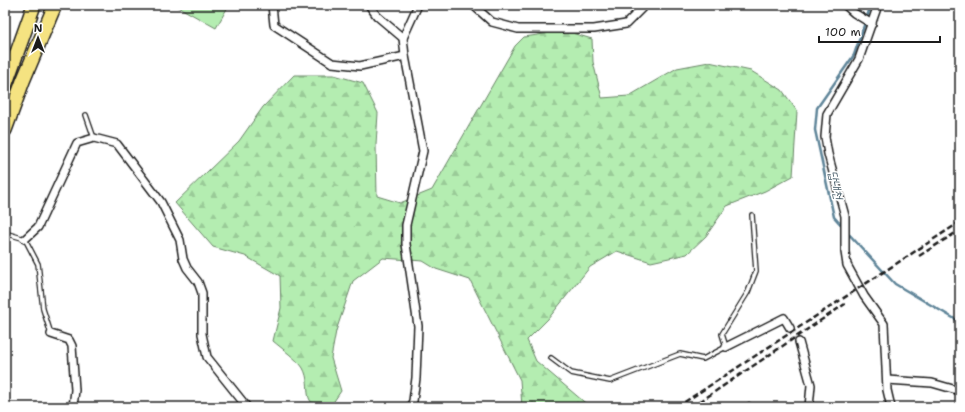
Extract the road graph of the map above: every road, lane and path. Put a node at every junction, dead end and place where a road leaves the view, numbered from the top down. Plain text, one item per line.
1 (34, 5) edge
2 (55, 5) edge
3 (272, 5) edge
4 (369, 5) edge
5 (418, 5) edge
6 (473, 5) edge
7 (645, 5) edge
8 (845, 5) edge
9 (878, 5) edge
10 (872, 24) junction
11 (403, 38) junction
12 (405, 56) junction
13 (5, 86) edge
14 (86, 115) dead end
15 (5, 130) edge
16 (94, 138) junction
17 (752, 215) dead end
18 (5, 233) edge
19 (25, 239) junction
20 (790, 328) tunnel mouth
21 (50, 334) joint
22 (799, 342) tunnel mouth
23 (726, 346) junction
24 (551, 358) dead end
25 (887, 380) junction
26 (960, 391) edge
27 (73, 407) edge
28 (247, 407) edge
29 (410, 407) edge
30 (809, 407) edge
31 (891, 407) edge

1 - 13 highway
2 - 15 highway
3 - 12 street
4 - 11 street
5 - 11 street
6 - 7 street
8 - 10 street
9 - 10 street
10 - 25 street
11 - 12 street
12 - 29 street
14 - 16 lane
16 - 19 street
16 - 28 street
17 - 23 lane
18 - 19 lane
19 - 21 lane
20 - 23 street
21 - 27 street
22 - 30 street
23 - 24 lane
25 - 26 street
25 - 31 street

